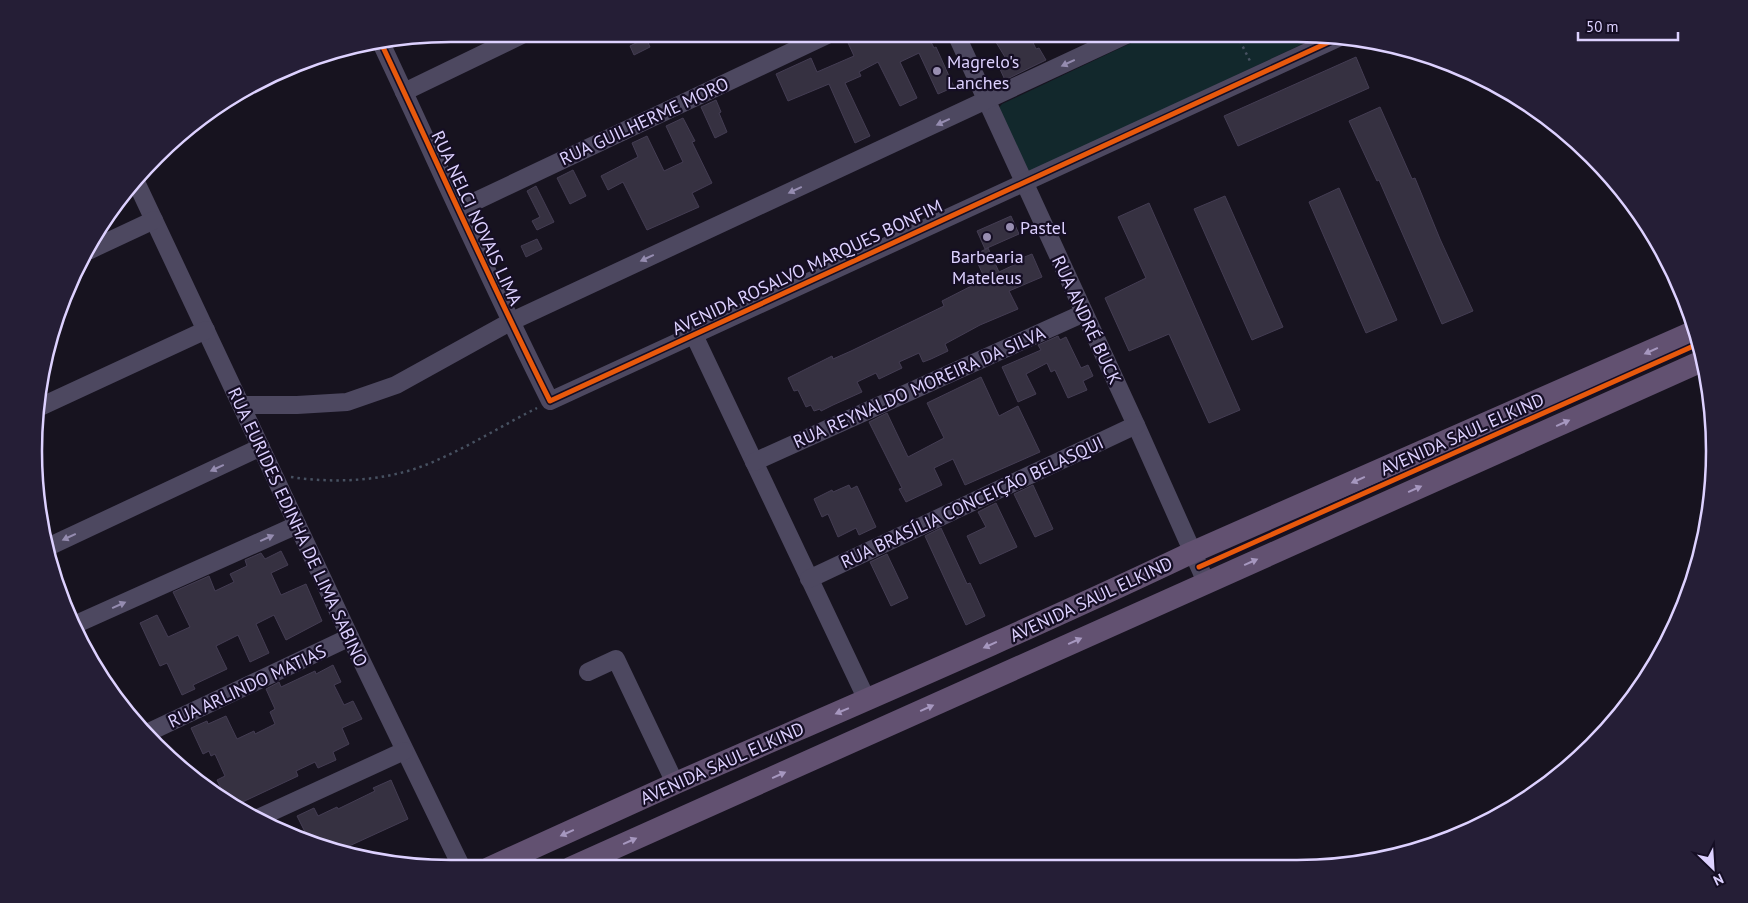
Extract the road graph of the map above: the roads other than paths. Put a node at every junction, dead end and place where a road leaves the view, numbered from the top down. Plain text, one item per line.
1 (507, 42) edge
2 (812, 42) edge
3 (960, 42) edge
4 (1111, 42) edge
5 (1326, 43) edge
6 (384, 48) edge
7 (404, 92) junction
8 (987, 101) junction
9 (1024, 182) junction
10 (140, 187) edge
11 (459, 209) junction
12 (154, 220) junction
13 (97, 247) edge
14 (1084, 312) junction
15 (510, 322) junction
16 (206, 330) junction
17 (1688, 334) edge
18 (694, 335) junction
19 (1696, 364) edge
20 (550, 401) joint
21 (45, 404) edge
22 (241, 405) junction
23 (1136, 424) junction
24 (261, 447) junction
25 (754, 462) junction
26 (297, 525) junction
27 (53, 545) edge
28 (1193, 552) junction
29 (809, 578) junction
30 (1206, 582) junction
31 (80, 622) edge
32 (350, 638) junction
33 (588, 672) dead end
34 (867, 700) junction
35 (153, 730) edge
36 (404, 751) junction
37 (674, 783) junction
38 (266, 815) edge
39 (458, 860) edge
40 (506, 860) edge
41 (588, 860) edge

1 - 7 street
2 - 11 street, RUA GUILHERME MORO
3 - 8 street, RUA ANDRÉ BUCK
4 -> 8 street
5 - 9 street, AVENIDA ROSALVO MARQUES BONFIM
6 - 7 street, RUA NELCI NOVAIS LIMA
7 - 11 street, RUA NELCI NOVAIS LIMA
8 - 9 street, RUA ANDRÉ BUCK
8 -> 15 street
9 - 14 street, RUA ANDRÉ BUCK
9 - 18 street, AVENIDA ROSALVO MARQUES BONFIM
10 - 12 street, RUA EURIDES EDINHA DE LIMA SABINO
11 - 15 street, RUA NELCI NOVAIS LIMA
12 - 13 street
12 - 16 street, RUA EURIDES EDINHA DE LIMA SABINO
14 - 23 street, RUA ANDRÉ BUCK
14 - 25 street, RUA REYNALDO MOREIRA DA SILVA
15 - 20 street, RUA NELCI NOVAIS LIMA
15 - 22 street
16 - 21 street
16 - 22 street, RUA EURIDES EDINHA DE LIMA SABINO
17 -> 28 main road, AVENIDA SAUL ELKIND
18 - 20 street, AVENIDA ROSALVO MARQUES BONFIM
18 - 25 street
30 -> 19 main road, AVENIDA SAUL ELKIND
22 - 24 street, RUA EURIDES EDINHA DE LIMA SABINO
23 - 28 street, RUA ANDRÉ BUCK
23 - 29 street, RUA BRASÍLIA CONCEIÇÃO BELASQUI
24 - 26 street, RUA EURIDES EDINHA DE LIMA SABINO
24 -> 27 street
25 - 29 street
31 -> 26 street
26 - 32 street, RUA EURIDES EDINHA DE LIMA SABINO
28 - 30 street, RUA ANDRÉ BUCK
28 -> 34 main road, AVENIDA SAUL ELKIND
29 - 34 street
41 -> 30 main road, AVENIDA SAUL ELKIND
32 - 35 street, RUA ARLINDO MATIAS
32 - 36 street, RUA EURIDES EDINHA DE LIMA SABINO
33 - 37 street
34 -> 37 main road, AVENIDA SAUL ELKIND
36 - 38 street
36 - 39 street, RUA EURIDES EDINHA DE LIMA SABINO
37 -> 40 main road, AVENIDA SAUL ELKIND

